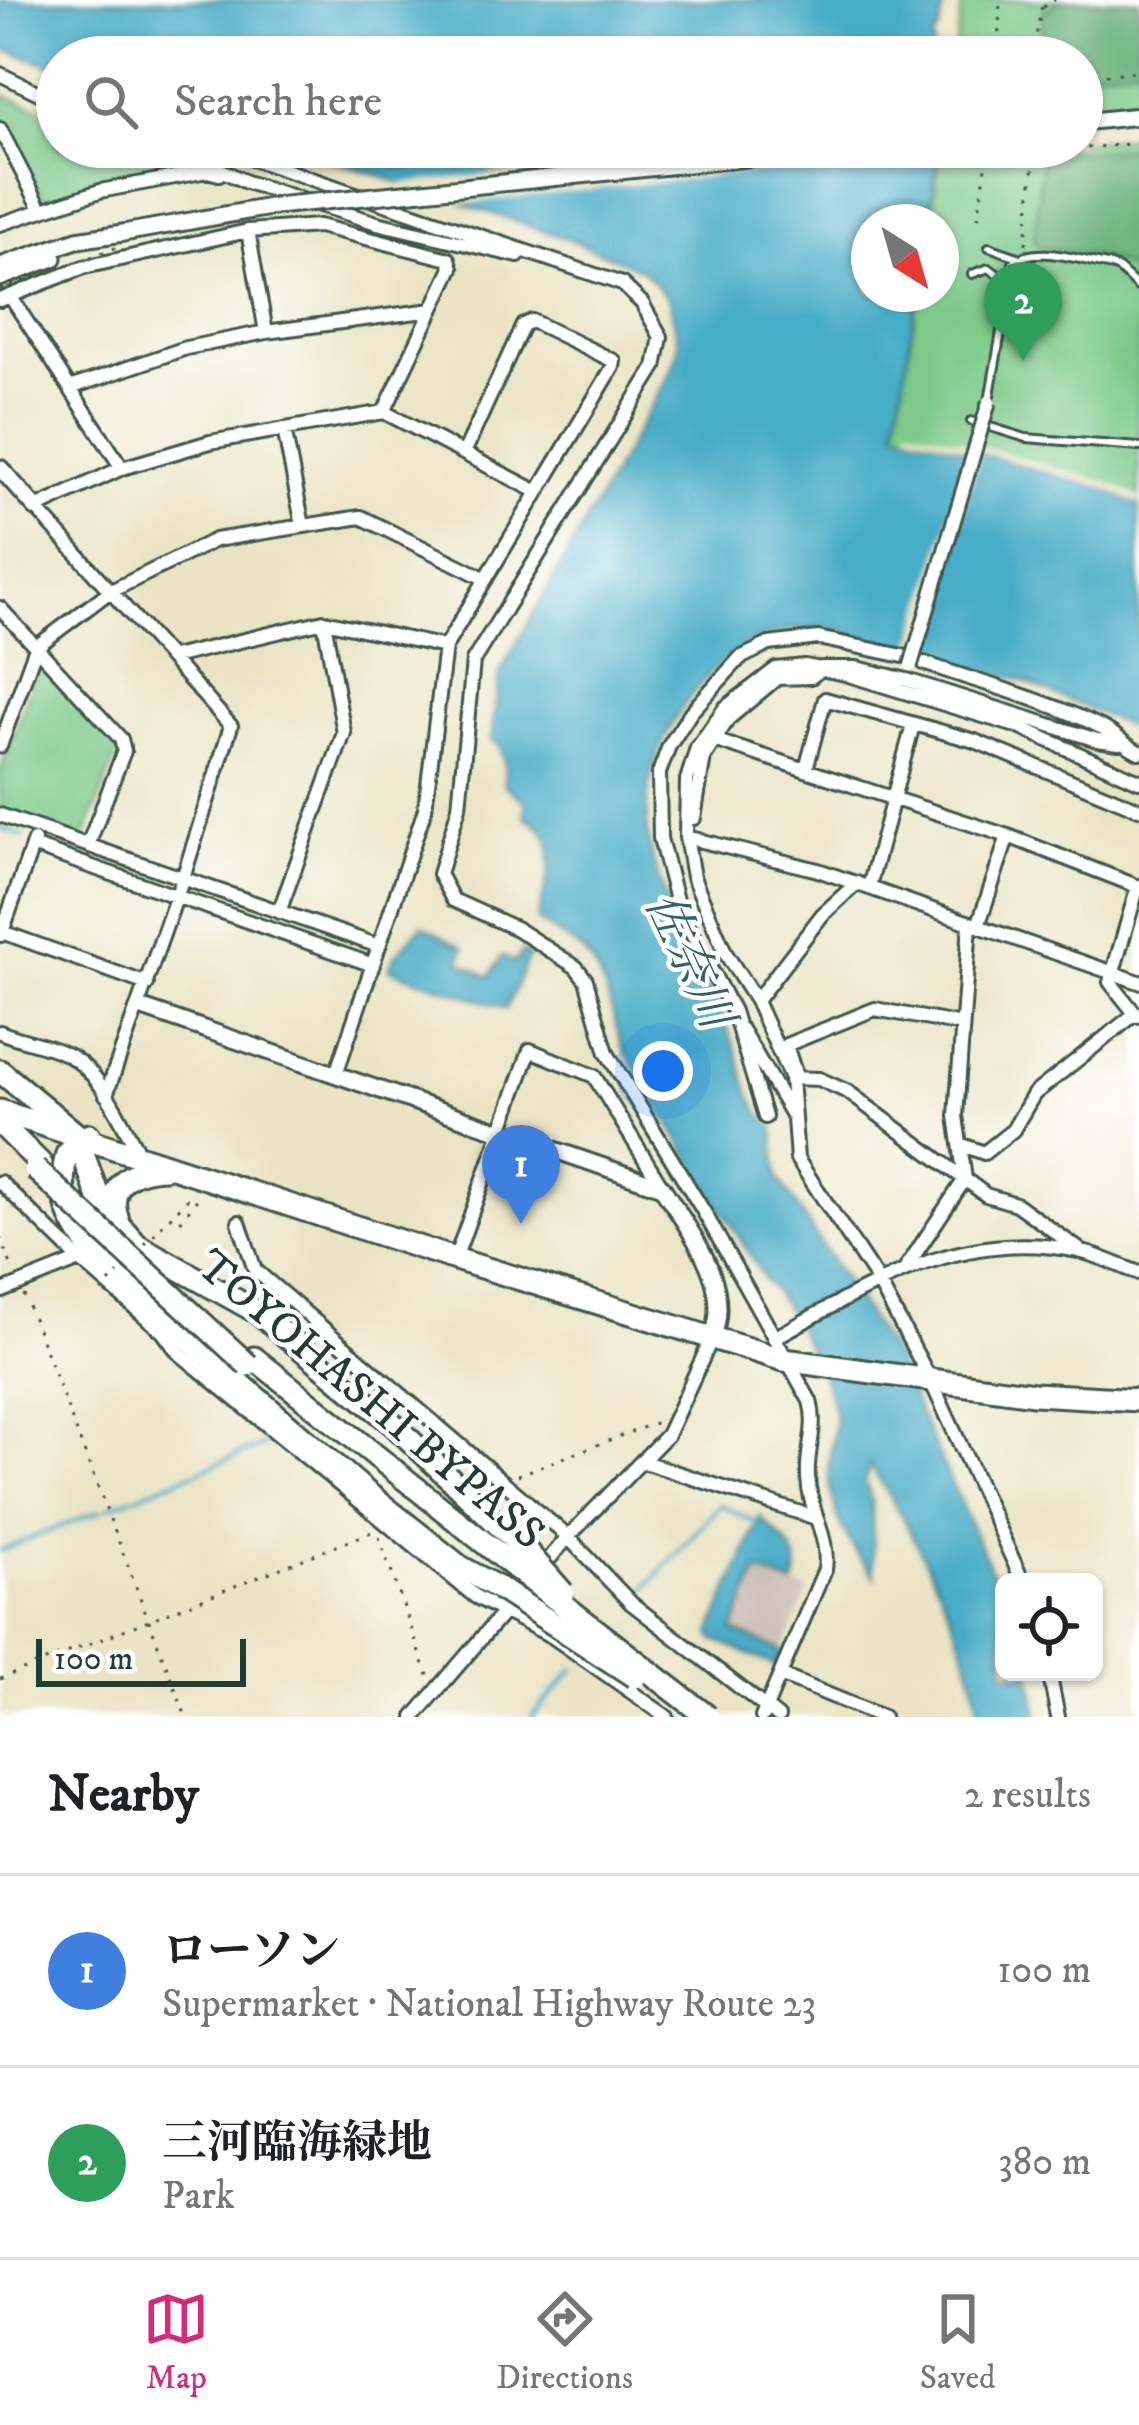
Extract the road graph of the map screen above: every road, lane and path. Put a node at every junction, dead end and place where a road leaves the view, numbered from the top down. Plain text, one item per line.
1 (1000, 0) edge
2 (1042, 0) edge
3 (1055, 0) edge
4 (1041, 8) junction
5 (998, 36) edge
6 (1036, 36) edge
7 (1139, 71) edge
8 (0, 73) edge
9 (1103, 75) edge
10 (36, 85) edge
11 (36, 91) edge
12 (1139, 116) edge
13 (1103, 120) edge
14 (0, 129) edge
15 (1139, 143) edge
16 (1103, 146) edge
17 (217, 168) edge
18 (280, 168) edge
19 (692, 168) edge
20 (984, 168) edge
21 (1033, 168) edge
22 (246, 182) junction
23 (41, 208) junction
24 (978, 218) dead end
25 (0, 224) edge
26 (248, 231) junction
27 (120, 237) junction
28 (989, 247) dead end
29 (1022, 255) junction
30 (0, 266) edge
31 (598, 274) junction
32 (972, 274) dead end
33 (0, 278) edge
34 (1010, 284) junction
35 (1139, 288) edge
36 (4, 296) edge
37 (432, 310) junction
38 (266, 332) junction
39 (70, 388) junction
40 (989, 402) joint
41 (384, 412) junction
42 (987, 426) dead end
43 (284, 429) junction
44 (1139, 447) edge
45 (464, 453) junction
46 (0, 468) edge
47 (122, 468) junction
48 (538, 492) junction
49 (36, 508) junction
50 (303, 526) junction
51 (486, 580) junction
52 (109, 592) junction
53 (0, 608) edge
54 (324, 621) junction
55 (36, 647) junction
56 (445, 647) junction
57 (173, 657) junction
58 (913, 661) junction
59 (822, 668) junction
60 (905, 687) junction
61 (913, 724) junction
62 (714, 740) junction
63 (1119, 743) junction
64 (0, 746) edge
65 (1139, 752) edge
66 (806, 769) junction
67 (1139, 781) edge
68 (893, 797) junction
69 (1139, 809) edge
70 (0, 815) edge
71 (40, 829) junction
72 (1008, 836) junction
73 (690, 837) junction
74 (88, 845) junction
75 (32, 846) junction
76 (183, 878) junction
77 (863, 885) junction
78 (1138, 887) edge
79 (176, 896) junction
80 (279, 912) junction
81 (974, 925) junction
82 (1, 935) edge
83 (379, 946) junction
84 (373, 965) junction
85 (1115, 974) junction
86 (1139, 982) edge
87 (147, 984) junction
88 (756, 1001) junction
89 (140, 1007) junction
90 (1137, 1017) edge
91 (737, 1023) junction
92 (962, 1024) junction
93 (0, 1032) edge
94 (0, 1067) edge
95 (336, 1074) junction
96 (794, 1078) junction
97 (106, 1095) junction
98 (765, 1117) dead end
99 (793, 1117) junction
100 (4, 1121) edge
101 (499, 1131) junction
102 (90, 1138) junction
103 (960, 1144) junction
104 (136, 1148) junction
105 (171, 1168) junction
106 (965, 1179) junction
107 (0, 1182) edge
108 (662, 1187) junction
109 (62, 1198) junction
110 (277, 1200) junction
111 (239, 1222) dead end
112 (179, 1223) dead end
113 (0, 1238) edge
114 (136, 1248) junction
115 (1081, 1251) junction
116 (455, 1259) junction
117 (80, 1260) junction
118 (906, 1267) junction
119 (1139, 1273) edge
120 (874, 1283) junction
121 (20, 1285) junction
122 (0, 1292) edge
123 (101, 1292) dead end
124 (777, 1336) junction
125 (711, 1340) junction
126 (792, 1361) junction
127 (924, 1380) junction
128 (1139, 1400) edge
129 (678, 1414) junction
130 (644, 1462) junction
131 (508, 1485) junction
132 (813, 1516) junction
133 (380, 1526) junction
134 (568, 1537) junction
135 (514, 1572) junction
136 (1019, 1573) edge
137 (505, 1614) junction
138 (149, 1620) junction
139 (780, 1675) junction
140 (0, 1679) edge
141 (1051, 1681) edge
142 (434, 1694) junction
143 (764, 1712) edge
144 (186, 1717) edge
145 (414, 1717) edge
146 (668, 1717) edge
147 (696, 1717) edge
148 (708, 1717) edge
149 (778, 1717) edge
150 (888, 1717) edge
151 (1058, 1717) edge

1 - 5 path
2 - 4 path
3 - 4 path
4 - 6 path
7 - 9 path
8 - 10 street
8 - 11 street
12 - 13 street
14 - 23 street
15 - 16 path
17 - 22 street
18 - 31 street
19 - 27 street, bridge
20 - 24 path
21 - 29 path
22 - 23 street
22 - 31 street
23 - 25 street
26 - 36 street
26 - 37 street
26 - 38 street
27 - 30 street
27 - 33 street
27 - 36 path, bridge
28 - 29 lane
29 - 34 lane
29 - 35 lane
31 - 124 street
32 - 34 lane
34 - 40 lane
36 - 39 street
37 - 38 street
37 - 41 street
38 - 39 street
39 - 47 street
40 - 58 street, bridge
41 - 43 street
41 - 45 street
42 - 44 lane
43 - 47 street
43 - 50 street
45 - 48 street
45 - 48 street
46 - 49 street
47 - 49 street
48 - 51 street
49 - 52 street
50 - 51 street
50 - 52 street
51 - 56 street
52 - 55 street
52 - 57 street
53 - 55 street
54 - 56 street
54 - 57 street
54 - 80 street
55 - 64 street
55 - 74 street
56 - 83 street
57 - 76 street
58 - 60 street
58 - 63 street
58 - 91 street
59 - 60 street
59 - 62 street
59 - 73 street
60 - 63 street
60 - 67 street
61 - 66 street
61 - 68 street
61 - 69 street
62 - 66 street
62 - 73 street
63 - 65 street
66 - 68 street
68 - 72 street
68 - 77 street
70 - 71 street
71 - 74 street
71 - 75 street
72 - 78 street
72 - 81 street
73 - 77 street
73 - 88 street
74 - 76 street
75 - 79 street
75 - 82 street
76 - 79 street
76 - 80 street
77 - 81 street
77 - 88 street
78 - 85 street
79 - 84 street
79 - 87 street
80 - 83 street
81 - 85 street
81 - 92 street
82 - 87 street
83 - 84 street
84 - 95 street
85 - 86 street
85 - 90 street
87 - 89 street
88 - 96 street
89 - 95 street
89 - 97 street
90 - 103 street
91 - 98 street
91 - 99 street
92 - 96 street
92 - 103 street
93 - 97 street
94 - 102 highway
95 - 101 street
96 - 99 street
96 - 106 street
97 - 104 street
99 - 120 street
100 - 102 highway
100 - 109 highway
100 - 135 highway, TOYOHASHI BYPASS
101 - 108 street
101 - 108 street
101 - 116 street
102 - 104 highway
102 - 105 highway
102 - 109 highway
102 - 114 highway
103 - 106 street
104 - 110 highway
105 - 110 highway
105 - 114 highway
106 - 115 street
106 - 118 street
107 - 117 street
108 - 125 street
109 - 135 highway
110 - 116 highway
111 - 131 street
112 - 114 path, bridge
113 - 121 path
114 - 123 path, bridge
114 - 135 highway
115 - 118 street
115 - 119 street
116 - 125 highway
117 - 121 street
117 - 133 street
118 - 120 street
120 - 124 street
120 - 127 street
121 - 122 street
121 - 138 path
124 - 126 street
125 - 126 highway
125 - 129 street
126 - 127 highway
126 - 132 street
127 - 128 highway
127 - 136 street
129 - 130 street
129 - 131 path
130 - 132 street
130 - 134 street
131 - 134 street
132 - 139 street
133 - 137 street
133 - 138 path
133 - 142 path
134 - 137 street
134 - 143 street
135 - 147 highway, TOYOHASHI BYPASS, bridge
135 - 148 highway, TOYOHASHI BYPASS, bridge
137 - 142 street
137 - 146 street
138 - 140 path
138 - 144 path
139 - 143 street
139 - 150 street
141 - 151 street
142 - 145 street
143 - 149 street

